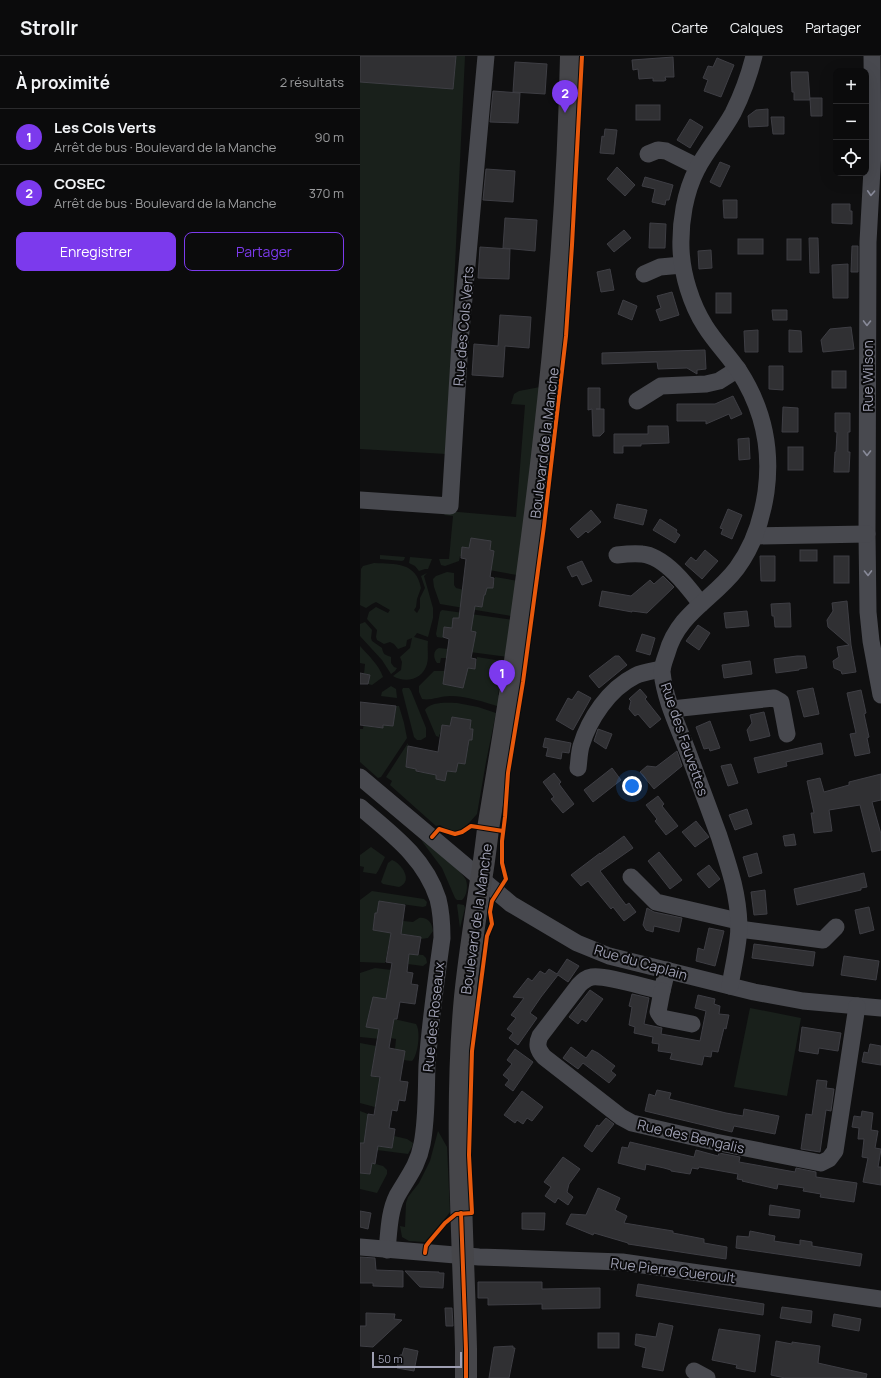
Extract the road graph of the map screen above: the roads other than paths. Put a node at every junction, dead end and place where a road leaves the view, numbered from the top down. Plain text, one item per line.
1 (486, 56) edge
2 (571, 56) edge
3 (754, 56) edge
4 (872, 56) edge
5 (648, 154) dead end
6 (698, 167) junction
7 (874, 243) edge
8 (682, 265) junction
9 (644, 274) dead end
10 (874, 349) edge
11 (738, 369) junction
12 (637, 401) dead end
13 (360, 500) edge
14 (867, 534) junction
15 (755, 536) junction
16 (617, 554) dead end
17 (701, 604) junction
18 (662, 669) junction
19 (881, 695) edge
20 (672, 709) junction
21 (788, 734) dead end
22 (578, 768) dead end
23 (360, 777) edge
24 (360, 807) edge
25 (482, 878) junction
26 (631, 878) dead end
27 (739, 925) junction
28 (836, 926) dead end
29 (618, 958) junction
30 (667, 970) junction
31 (612, 979) junction
32 (730, 986) junction
33 (662, 992) junction
34 (857, 1006) junction
35 (881, 1008) edge
36 (692, 1024) dead end
37 (360, 1247) edge
38 (387, 1250) junction
39 (463, 1256) junction
40 (881, 1299) edge
41 (466, 1378) edge

1 - 13 street, Rue des Cols Verts
2 - 25 main road, Boulevard de la Manche
3 - 6 street, Rue des Fauvettes
4 -> 7 street, Rue Wilson
5 - 6 street
6 - 8 street, Rue des Fauvettes
7 -> 10 street, Rue Wilson
8 - 9 street
8 - 11 street, Rue des Fauvettes
10 -> 14 street, Rue Wilson
11 - 12 street
11 - 15 street, Rue des Fauvettes
14 - 15 street
14 -> 19 street, Rue Wilson
15 - 17 street, Rue des Fauvettes
16 - 17 street
17 - 18 street, Rue des Fauvettes
18 - 20 street, Rue des Fauvettes
18 - 22 street
20 - 21 street
20 - 27 street, Rue des Fauvettes
23 - 25 street, Rue du Caplain
24 - 38 street, Rue des Roseaux
25 - 29 street, Rue du Caplain
25 - 39 main road, Boulevard de la Manche
26 - 27 street
27 - 28 street
27 - 32 street, Rue des Fauvettes
29 - 30 street, Rue du Caplain
29 - 31 street
30 - 32 street, Rue du Caplain
30 - 33 street
31 - 33 street, Rue des Bengalis
31 - 34 street, Rue des Bengalis
32 - 34 street, Rue du Caplain
33 - 36 street
34 - 35 street, Rue du Caplain
37 - 38 street, Rue Pierre Gueroult
38 - 39 street, Rue Pierre Gueroult
39 - 40 street, Rue Pierre Gueroult
39 - 41 main road, Boulevard de la Manche

